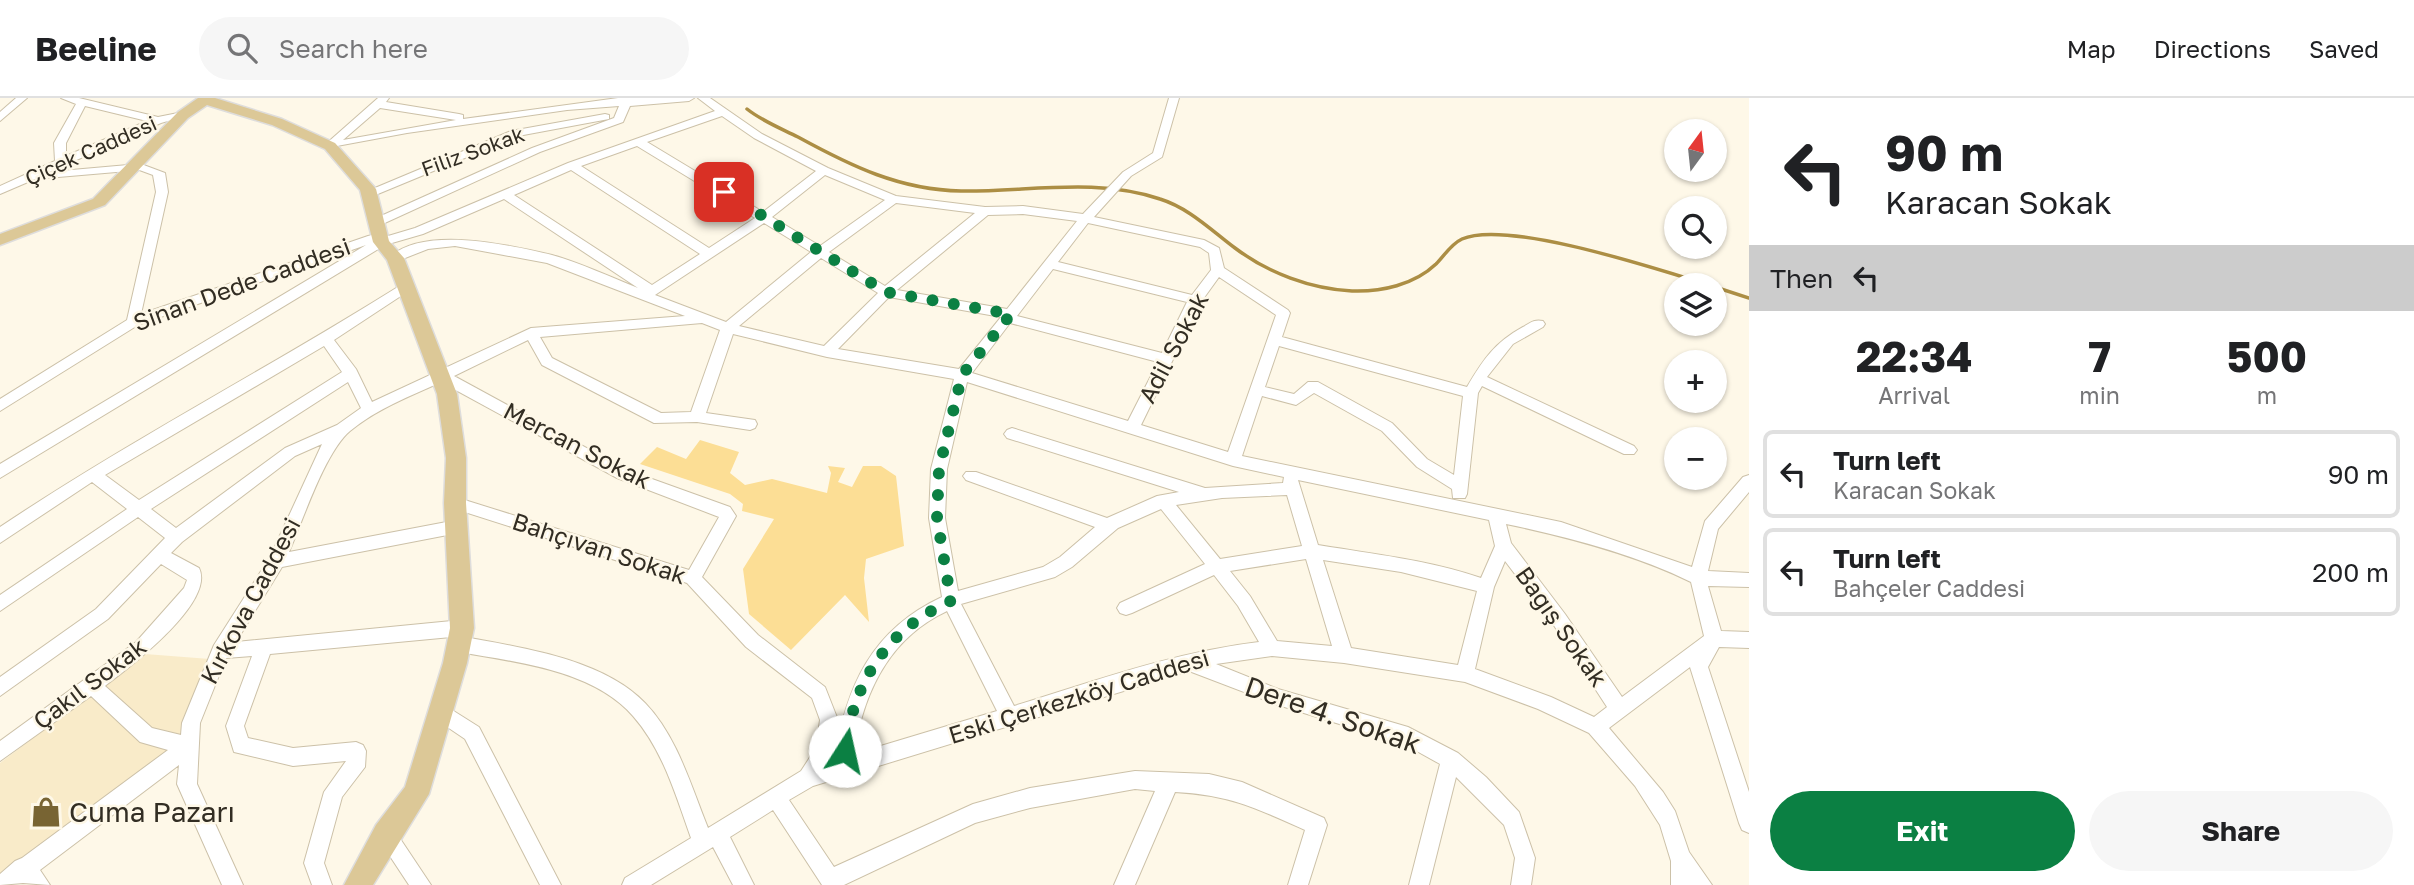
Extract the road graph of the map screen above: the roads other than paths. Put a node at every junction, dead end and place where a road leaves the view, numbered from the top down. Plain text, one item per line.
1 (22, 98) edge
2 (66, 98) edge
3 (524, 98) edge
4 (689, 98) edge
5 (703, 98) edge
6 (1174, 98) edge
7 (207, 99) edge
8 (381, 101) edge
9 (82, 102) junction
10 (621, 106) edge
11 (722, 112) junction
12 (183, 115) junction
13 (508, 115) junction
14 (0, 118) edge
15 (158, 120) junction
16 (475, 120) junction
17 (641, 143) junction
18 (330, 146) junction
19 (61, 162) junction
20 (572, 165) junction
21 (130, 166) junction
22 (824, 170) junction
23 (29, 178) junction
24 (0, 190) edge
25 (369, 193) junction
26 (506, 195) junction
27 (894, 199) junction
28 (985, 211) junction
29 (765, 217) junction
30 (1085, 219) junction
31 (379, 233) junction
32 (0, 240) edge
33 (821, 251) junction
34 (709, 254) junction
35 (395, 258) junction
36 (1050, 264) junction
37 (1219, 270) junction
38 (406, 288) junction
39 (652, 291) junction
40 (886, 292) junction
41 (1195, 300) junction
42 (668, 306) junction
43 (1010, 316) junction
44 (703, 319) junction
45 (133, 322) junction
46 (1538, 324) dead end
47 (728, 328) junction
48 (531, 333) junction
49 (326, 339) junction
50 (1274, 340) junction
51 (827, 352) junction
52 (1165, 359) junction
53 (351, 373) junction
54 (441, 375) junction
55 (962, 375) junction
56 (1479, 379) junction
57 (1257, 390) junction
58 (1471, 393) junction
59 (0, 406) edge
60 (369, 410) junction
61 (697, 417) junction
62 (750, 424) dead end
63 (343, 428) junction
64 (1133, 428) junction
65 (1012, 435) dead end
66 (1629, 450) dead end
67 (1233, 460) junction
68 (0, 472) edge
69 (94, 475) junction
70 (971, 476) dead end
71 (1749, 481) edge
72 (1290, 482) junction
73 (1459, 486) junction
74 (1202, 492) junction
75 (1163, 500) junction
76 (455, 503) junction
77 (1459, 507) junction
78 (140, 508) junction
79 (1495, 514) junction
80 (1109, 525) junction
81 (457, 527) junction
82 (0, 536) edge
83 (176, 537) junction
84 (1503, 547) junction
85 (1311, 551) junction
86 (159, 555) junction
87 (277, 561) junction
88 (1215, 567) junction
89 (693, 578) junction
90 (1698, 578) junction
91 (1749, 580) edge
92 (1486, 587) junction
93 (951, 601) junction
94 (0, 604) edge
95 (1126, 608) dead end
96 (460, 636) junction
97 (1714, 639) junction
98 (1749, 640) edge
99 (264, 647) junction
100 (1272, 648) junction
101 (220, 651) junction
102 (1749, 652) edge
103 (1344, 655) junction
104 (1188, 662) junction
105 (1465, 674) junction
106 (91, 685) junction
107 (0, 688) edge
108 (1619, 709) junction
109 (441, 712) junction
110 (1010, 718) junction
111 (1596, 727) junction
112 (189, 746) junction
113 (0, 752) edge
114 (1451, 760) junction
115 (843, 767) junction
116 (807, 778) junction
117 (1168, 782) junction
118 (777, 799) junction
119 (1749, 823) edge
120 (386, 835) junction
121 (710, 838) junction
122 (1684, 860) junction
123 (22, 868) junction
124 (832, 882) edge
125 (3, 885) edge
126 (40, 885) edge
127 (233, 885) edge
128 (322, 885) edge
129 (358, 885) edge
130 (421, 885) edge
131 (551, 885) edge
132 (632, 885) edge
133 (744, 885) edge
134 (1124, 885) edge
135 (1298, 885) edge
136 (1419, 885) edge
137 (1521, 885) edge
138 (1681, 885) edge
139 (1702, 885) edge

1 - 14 street
2 - 9 street
3 - 13 street
4 - 10 street
5 - 11 street
6 - 30 street
7 - 12 main road
7 - 18 main road
8 - 16 street
8 - 18 street
9 - 15 street
9 - 19 street
10 - 13 street
10 - 25 street, Filiz Sokak
10 - 31 street
11 - 17 street, Sinan Dede Caddesi
11 - 22 street
12 - 15 street, Çiçek Caddesi
12 - 21 main road
13 - 16 street
15 - 19 street, Çiçek Caddesi
16 - 18 street
17 - 20 street, Sinan Dede Caddesi
17 - 29 street
18 - 25 main road
19 - 23 street, Çiçek Caddesi
20 - 26 street, Sinan Dede Caddesi
20 - 34 street
21 - 23 street
21 - 32 main road
21 - 45 street
22 - 27 street
22 - 29 street
23 - 24 street, Çiçek Caddesi
25 - 31 main road
26 - 31 street, Sinan Dede Caddesi
26 - 39 street
27 - 28 street
27 - 33 street
28 - 30 street
28 - 40 street
29 - 33 street
29 - 34 street
30 - 36 street
30 - 37 street
31 - 35 main road
31 - 45 street, Sinan Dede Caddesi
31 - 68 street
33 - 40 street
33 - 47 street
34 - 39 street
35 - 38 main road
35 - 42 street
36 - 41 street
36 - 43 street
37 - 41 street, Adil Sokak
37 - 50 street
38 - 49 street
38 - 54 main road
39 - 42 street
40 - 43 street
40 - 51 street
41 - 52 street, Adil Sokak
42 - 44 street
43 - 52 street
43 - 55 street
44 - 47 street
44 - 48 street
45 - 59 street, Sinan Dede Caddesi
46 - 56 street
47 - 51 street
47 - 61 street
48 - 54 street, Kırkova Caddesi
48 - 61 street
49 - 53 street
49 - 69 street
50 - 57 street
50 - 58 street
51 - 55 street
52 - 64 street, Adil Sokak
53 - 60 street
53 - 78 street
54 - 60 street, Kırkova Caddesi
54 - 76 main road
54 - 89 street, Mercan Sokak
55 - 64 street
55 - 93 street
56 - 58 street
56 - 66 street
57 - 67 street
57 - 73 street
58 - 73 street
60 - 63 street, Kırkova Caddesi
61 - 62 street
63 - 83 street
63 - 87 street, Kırkova Caddesi
64 - 67 street
65 - 74 street
67 - 72 street
69 - 78 street
69 - 82 street
70 - 80 street
71 - 90 street
72 - 74 street
72 - 77 street
72 - 85 street
73 - 77 street
74 - 75 street
75 - 80 street
75 - 88 street
76 - 81 main road
76 - 89 street, Bahçıvan Sokak
77 - 79 street
78 - 83 street
78 - 94 street
79 - 84 street
79 - 90 street
80 - 93 street
81 - 87 street
81 - 96 main road
83 - 86 street
84 - 92 street
84 - 108 street, Bağış Sokak
85 - 88 street
85 - 92 street
85 - 103 street
86 - 106 street, Çakıl Sokak
86 - 107 street
87 - 101 street, Kırkova Caddesi
88 - 95 street
88 - 100 street
89 - 116 street, Bahçıvan Sokak
90 - 91 street
90 - 97 street
92 - 105 street
93 - 110 street
93 - 115 street
96 - 99 street
96 - 109 main road
96 - 121 street
97 - 98 street
97 - 102 street
97 - 108 street
97 - 119 street
99 - 101 street
99 - 128 street
100 - 103 street, Eski Çerkezköy Caddesi
100 - 104 street, Eski Çerkezköy Caddesi
101 - 112 street, Kırkova Caddesi
103 - 105 street, Eski Çerkezköy Caddesi
104 - 110 street, Eski Çerkezköy Caddesi
104 - 114 street, Dere 4. Sokak
105 - 111 street, Eski Çerkezköy Caddesi
106 - 112 street
106 - 113 street, Çakıl Sokak
108 - 111 street
109 - 120 main road
109 - 131 street
110 - 115 street, Eski Çerkezköy Caddesi
111 - 122 street
112 - 123 street
112 - 127 street, Kırkova Caddesi
114 - 136 street
114 - 137 street, Dere 4. Sokak
115 - 116 street, Eski Çerkezköy Caddesi
116 - 118 street
117 - 124 street
117 - 134 street
117 - 135 street
118 - 121 street
118 - 124 street
120 - 129 main road
120 - 130 street
121 - 132 street
121 - 133 street
122 - 138 street
122 - 139 street
123 - 125 street
123 - 126 street

